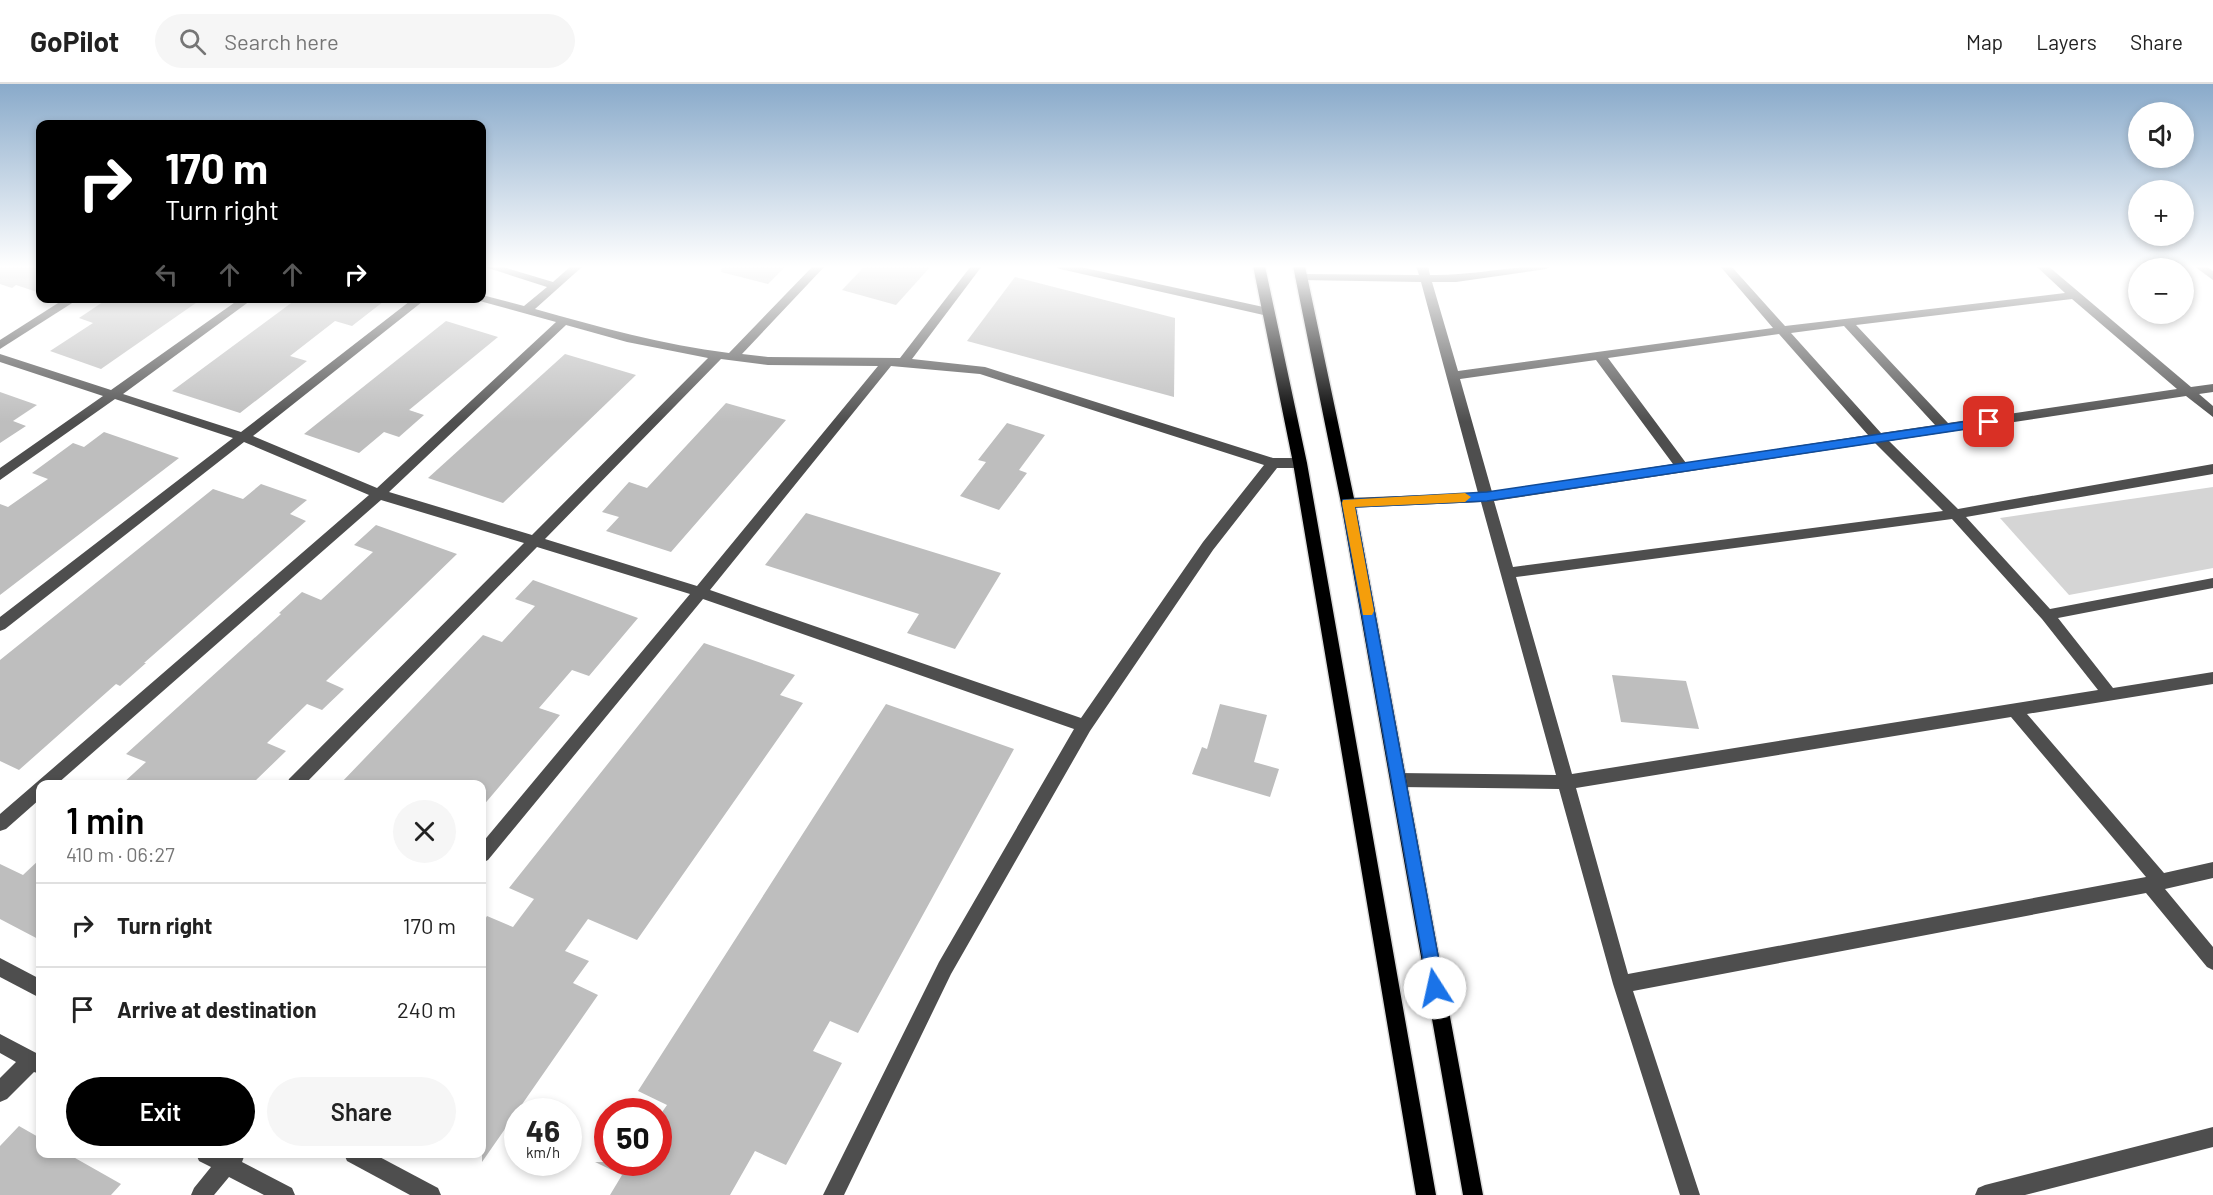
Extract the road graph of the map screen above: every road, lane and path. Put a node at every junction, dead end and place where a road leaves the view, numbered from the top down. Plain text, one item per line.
1 (43, 318) edge
2 (222, 318) edge
3 (397, 318) edge
4 (552, 318) edge
5 (765, 318) edge
6 (937, 318) edge
7 (1269, 318) edge
8 (1310, 318) edge
9 (1436, 318) edge
10 (1771, 318) edge
11 (1881, 318) edge
12 (2101, 318) edge
13 (564, 321) junction
14 (1846, 322) junction
15 (1782, 330) junction
16 (0, 345) edge
17 (725, 356) junction
18 (1600, 356) junction
19 (0, 358) edge
20 (903, 362) junction
21 (887, 363) junction
22 (1453, 376) junction
23 (2213, 388) edge
24 (2189, 392) junction
25 (115, 395) junction
26 (2213, 413) edge
27 (1945, 429) junction
28 (244, 437) junction
29 (1878, 438) junction
30 (1273, 463) junction
31 (1300, 463) junction
32 (1683, 468) junction
33 (2213, 469) edge
34 (0, 475) edge
35 (379, 494) junction
36 (1487, 496) junction
37 (1348, 503) junction
38 (1955, 514) junction
39 (534, 539) junction
40 (1509, 573) junction
41 (2213, 583) edge
42 (700, 592) junction
43 (2047, 615) junction
44 (0, 625) edge
45 (2213, 678) edge
46 (2111, 696) junction
47 (2015, 711) junction
48 (1084, 726) junction
49 (51, 780) edge
50 (299, 780) edge
51 (1398, 780) junction
52 (1567, 782) junction
53 (36, 792) edge
54 (0, 824) edge
55 (486, 850) edge
56 (2213, 870) edge
57 (2156, 883) junction
58 (2213, 962) edge
59 (0, 968) edge
60 (1622, 984) junction
61 (36, 986) edge
62 (0, 1043) edge
63 (36, 1062) edge
64 (0, 1092) edge
65 (2213, 1137) edge
66 (361, 1158) edge
67 (231, 1159) edge
68 (201, 1195) edge
69 (285, 1195) edge
70 (430, 1195) edge
71 (833, 1195) edge
72 (1426, 1195) edge
73 (1473, 1195) edge
74 (1690, 1195) edge
75 (1985, 1195) edge

1 - 16 street
2 - 25 street
3 - 28 street
4 - 13 street
5 - 17 street
6 - 20 street
7 - 31 main road
8 - 37 main road
9 - 22 street
10 - 15 street
11 - 14 street
12 - 24 street
13 - 17 street
13 - 35 street
14 - 15 street
14 - 27 street
15 - 18 street
15 - 29 street
17 - 21 street
17 - 39 street
18 - 22 street
18 - 32 street
19 - 25 street
20 - 21 street
20 - 30 street
21 - 42 street
22 - 36 street
23 - 24 street
24 - 26 street
24 - 27 street
25 - 28 street
25 - 34 street
27 - 29 street
28 - 35 street
28 - 44 street
29 - 32 street
29 - 38 street
30 - 31 street
30 - 48 street
31 - 72 main road
32 - 36 street
33 - 38 street
35 - 39 street
35 - 49 street
36 - 37 street
36 - 40 street
37 - 51 main road
38 - 40 street
38 - 43 street
39 - 42 street
39 - 50 street
40 - 52 street
41 - 43 street
42 - 48 street
42 - 55 street
43 - 46 street
45 - 46 street
46 - 47 street
47 - 52 street
47 - 57 street
48 - 71 street
51 - 52 street
51 - 73 main road
52 - 60 street
53 - 54 street
56 - 57 street
57 - 58 street
57 - 60 street
59 - 61 street
60 - 74 street
62 - 63 street
63 - 64 street
65 - 75 street
66 - 70 street
67 - 68 street
67 - 69 street

